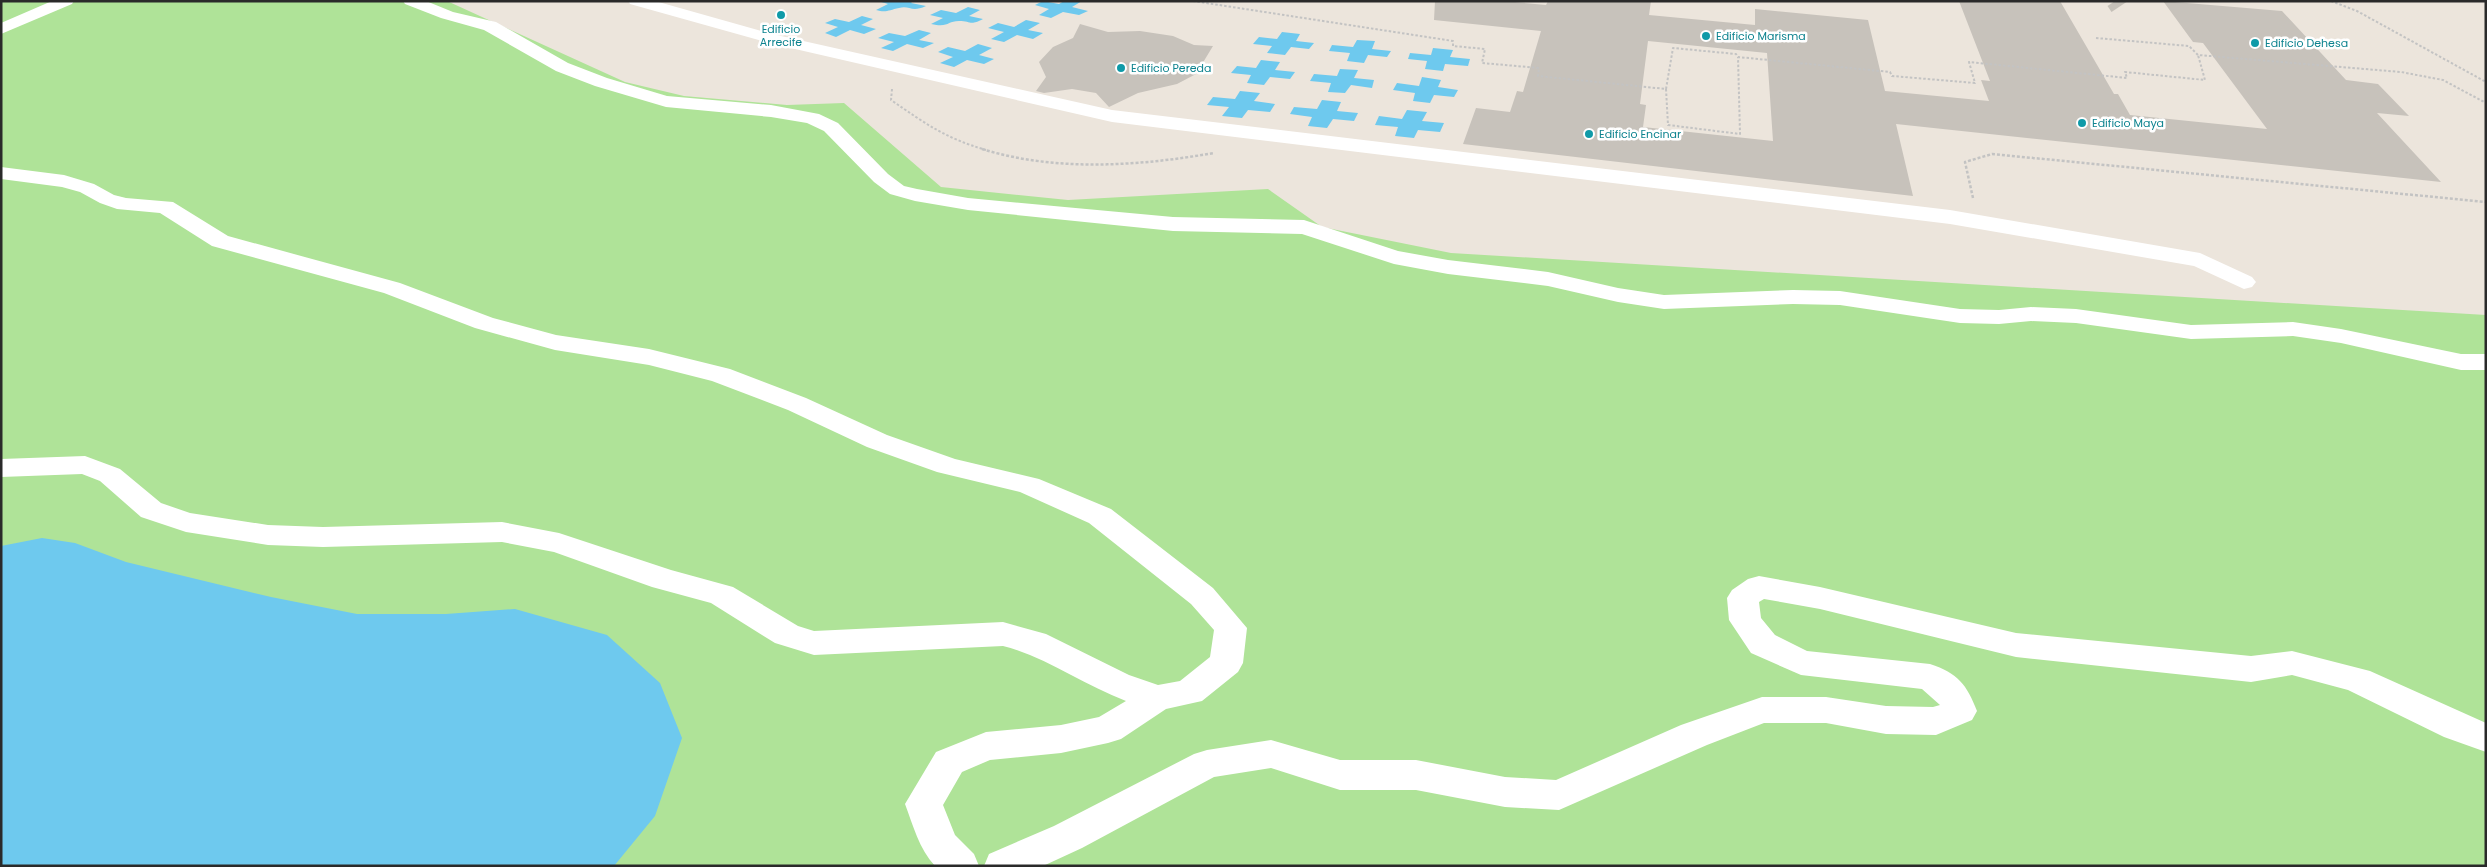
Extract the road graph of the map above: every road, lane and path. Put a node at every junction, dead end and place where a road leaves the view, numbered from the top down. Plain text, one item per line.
1 (66, 1) edge
2 (411, 1) edge
3 (636, 1) edge
4 (1193, 1) edge
5 (2331, 1) edge
6 (1, 28) edge
7 (2096, 38) dead end
8 (2198, 55) junction
9 (1738, 58) junction
10 (893, 66) junction
11 (2486, 82) edge
12 (1666, 89) junction
13 (2486, 103) edge
14 (1219, 152) dead end
15 (1, 173) edge
16 (1974, 201) dead end
17 (2486, 202) edge
18 (1413, 261) junction
19 (1429, 278) dead end
20 (2244, 282) dead end
21 (2486, 362) edge
22 (1, 468) edge
23 (1157, 698) junction
24 (2486, 738) edge
25 (960, 866) edge
26 (1003, 866) edge

1 - 6 street
2 - 18 street
3 - 10 street
4 - 12 path
5 - 11 path
7 - 8 path
8 - 9 path
8 - 13 path
9 - 12 path
9 - 12 path
10 - 14 path
10 - 20 street
15 - 23 street
16 - 17 path
18 - 19 street
18 - 21 street
22 - 23 street
23 - 25 street
24 - 26 street

